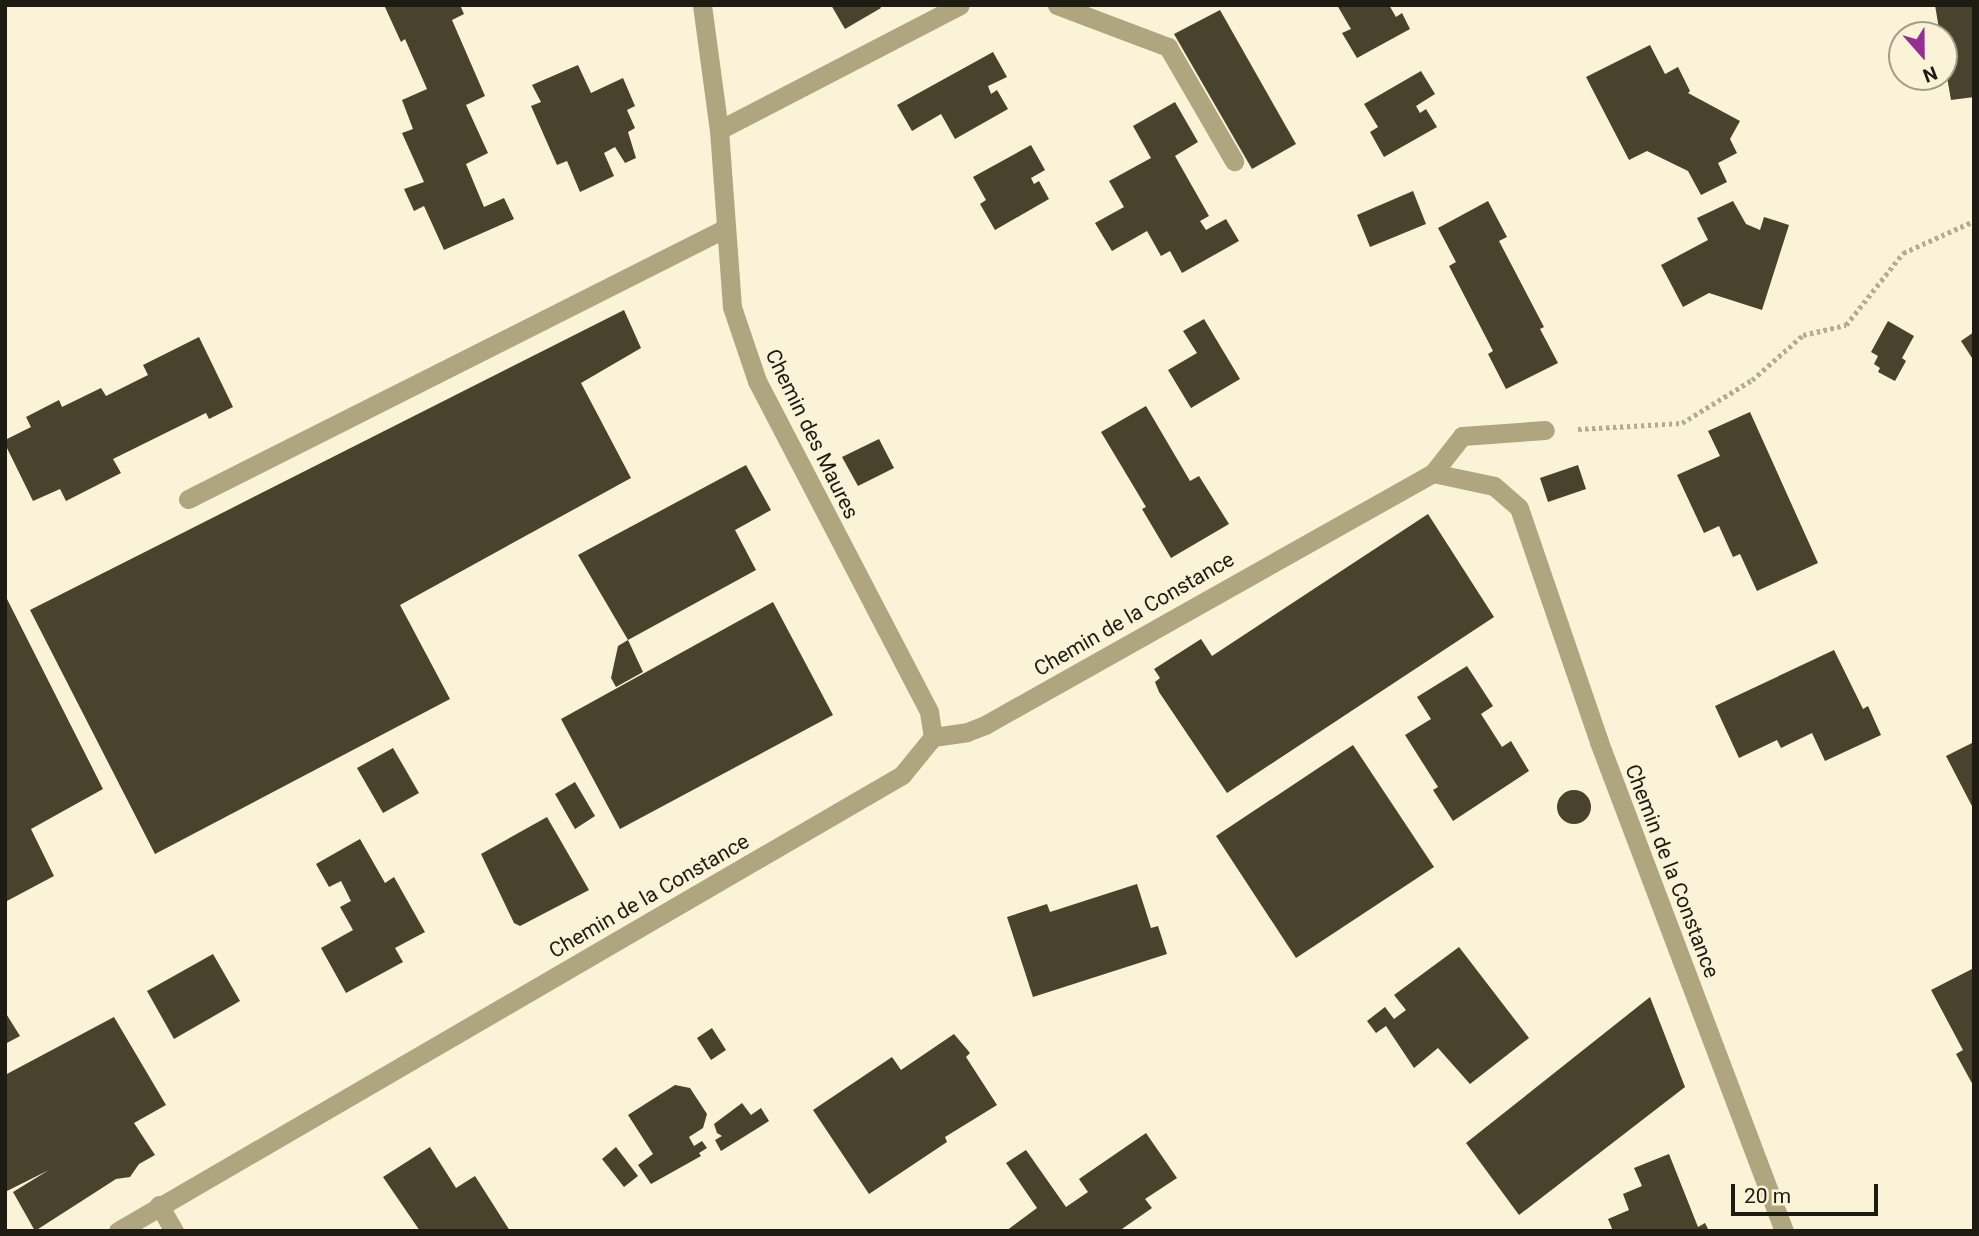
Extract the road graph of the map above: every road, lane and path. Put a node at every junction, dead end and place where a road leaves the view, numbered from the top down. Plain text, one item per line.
1 (702, 5) edge
2 (960, 5) edge
3 (1057, 5) edge
4 (719, 130) junction
5 (1234, 161) dead end
6 (1974, 221) edge
7 (726, 228) junction
8 (1545, 430) joint
9 (1433, 473) junction
10 (188, 499) dead end
11 (933, 737) junction
12 (159, 1206) junction
13 (118, 1231) edge
14 (174, 1231) edge
15 (1783, 1231) edge

1 - 4 street, Chemin des Maures
2 - 4 street
3 - 5 street
4 - 7 street, Chemin des Maures
6 - 8 path
7 - 10 street
7 - 11 street, Chemin des Maures
8 - 9 street
9 - 11 street, Chemin de la Constance
9 - 15 street, Chemin de la Constance
11 - 12 street, Chemin de la Constance
12 - 13 street, Chemin de la Constance
12 - 14 street

